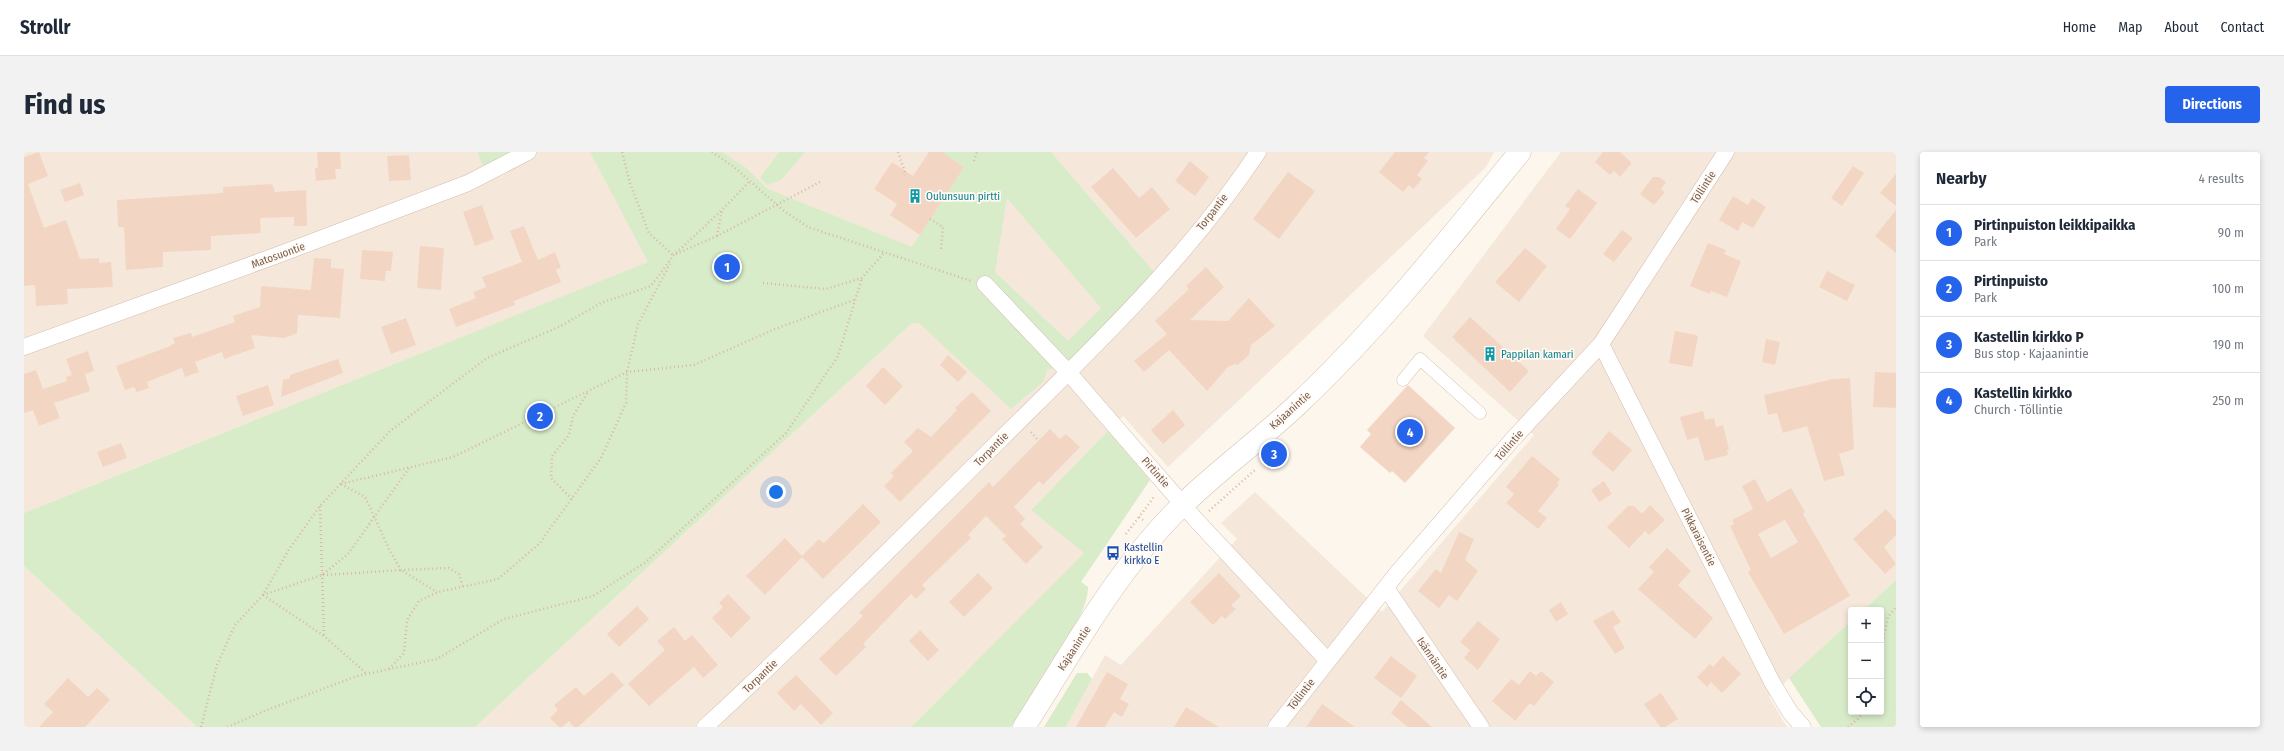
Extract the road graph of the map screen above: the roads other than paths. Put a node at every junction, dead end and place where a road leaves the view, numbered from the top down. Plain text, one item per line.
1 (528, 152) edge
2 (1258, 152) edge
3 (1520, 152) edge
4 (1726, 152) edge
5 (985, 284) road end
6 (1601, 344) junction
7 (24, 347) edge
8 (1068, 372) junction
9 (1403, 380) dead end
10 (1480, 413) dead end
11 (1183, 503) junction
12 (1386, 588) junction
13 (1327, 660) junction
14 (705, 727) edge
15 (1024, 727) edge
16 (1276, 727) edge
17 (1481, 727) edge
18 (1803, 727) edge

1 - 7 street, Matosuontie
2 - 8 street, Torpantie
3 - 11 main road, Kajaanintie
4 - 6 street, Töllintie
5 - 8 street, Pirtintie
6 - 12 street, Töllintie
6 - 18 street, Pikkaraisentie
8 - 11 street, Pirtintie
8 - 14 street, Torpantie
9 - 10 street
11 - 13 street, Pirtintie
11 - 15 main road, Kajaanintie
12 - 13 street, Töllintie
12 - 17 street, Isännäntie
13 - 16 street, Töllintie

